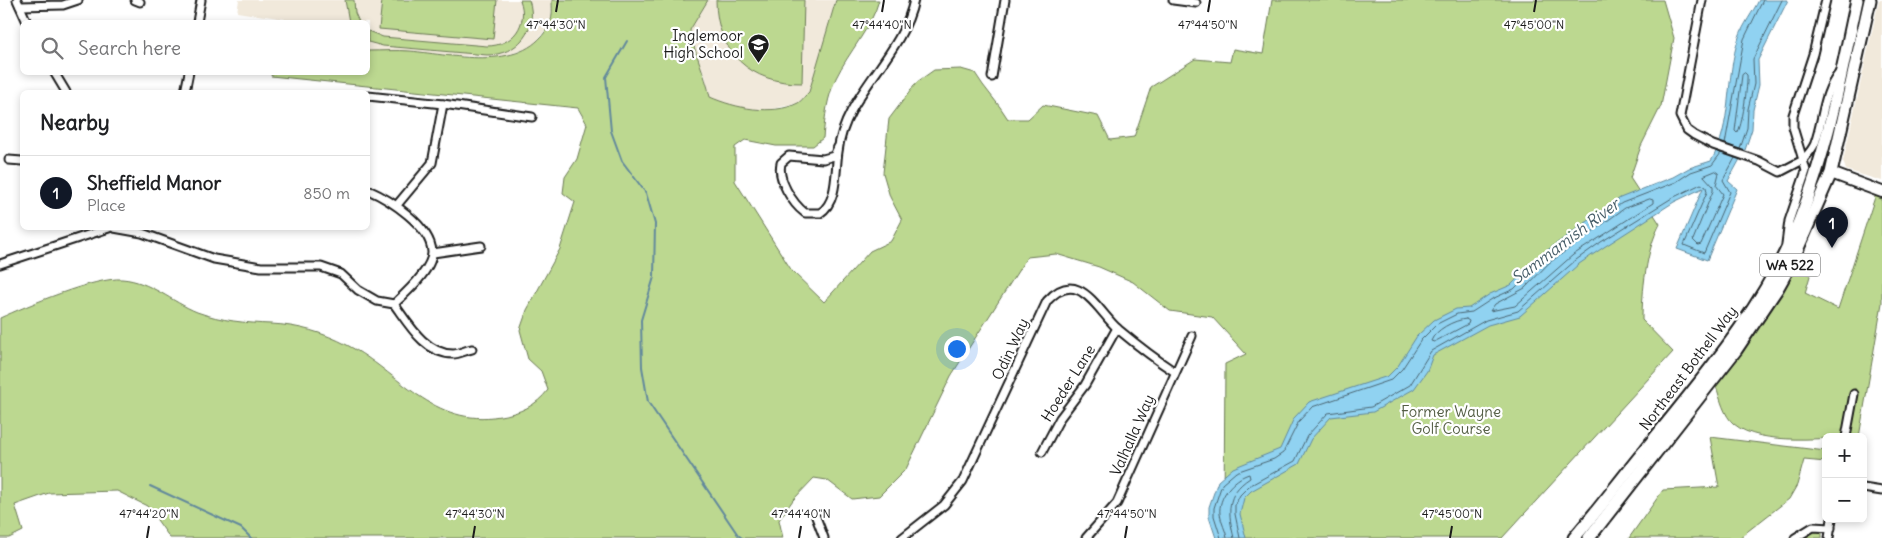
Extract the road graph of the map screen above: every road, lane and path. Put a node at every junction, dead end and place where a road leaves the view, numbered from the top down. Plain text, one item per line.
1 (78, 0) edge
2 (201, 0) edge
3 (914, 0) edge
4 (1005, 0) edge
5 (1173, 0) edge
6 (1702, 0) edge
7 (1826, 0) edge
8 (1849, 0) edge
9 (1857, 0) edge
10 (1870, 0) edge
11 (18, 3) edge
12 (1196, 3) dead end
13 (1854, 13) junction
14 (26, 20) edge
15 (197, 20) edge
16 (1843, 68) junction
17 (56, 75) edge
18 (188, 75) edge
19 (992, 77) dead end
20 (65, 90) edge
21 (185, 90) edge
22 (370, 96) edge
23 (442, 104) junction
24 (532, 117) dead end
25 (1830, 129) junction
26 (838, 147) junction
27 (10, 160) dead end
28 (1803, 160) junction
29 (20, 161) edge
30 (1831, 173) junction
31 (370, 191) edge
32 (1882, 192) edge
33 (397, 205) junction
34 (103, 230) edge
35 (125, 230) edge
36 (481, 246) dead end
37 (1786, 248) junction
38 (433, 253) junction
39 (0, 264) edge
40 (394, 304) junction
41 (1117, 328) junction
42 (1192, 336) dead end
43 (472, 349) dead end
44 (1175, 372) junction
45 (1854, 394) dead end
46 (1847, 433) edge
47 (1042, 452) dead end
48 (1867, 489) edge
49 (1882, 491) edge
50 (1601, 505) junction
51 (816, 517) dead end
52 (1832, 523) edge
53 (1831, 528) junction
54 (824, 538) edge
55 (902, 538) edge
56 (1086, 538) edge
57 (1574, 538) edge
58 (1579, 538) edge
59 (1589, 538) edge
60 (1795, 538) edge
61 (1829, 538) edge

1 - 11 street
2 - 15 street
3 - 26 street
4 - 19 street
5 - 12 street
6 - 28 street
7 - 28 street
8 - 13 street
9 - 13 main road, Northeast Bothell Way / WA 522
10 - 30 main road, Northeast Bothell Way / WA 522
11 - 14 street
13 - 16 main road, Northeast Bothell Way / WA 522
16 - 25 main road, Northeast Bothell Way / WA 522
16 - 28 street
17 - 20 street
18 - 21 street
22 - 23 street
23 - 24 street
23 - 33 street
25 - 30 main road
25 - 37 main road, Northeast Bothell Way / WA 522
26 - 26 street
27 - 29 street
28 - 37 street
30 - 32 street
30 - 59 main road, Northeast Bothell Way / WA 522
31 - 33 street
33 - 38 street
34 - 39 street
35 - 40 street
36 - 38 street
37 - 50 main road, Northeast Bothell Way / WA 522
38 - 40 street
40 - 43 street
41 - 44 street, Odin Way
41 - 47 street, Hoeder Lane
41 - 55 street, Odin Way
42 - 44 street, Valhalla Way
44 - 56 street, Valhalla Way
45 - 46 street
48 - 49 street
50 - 57 main road, Northeast Bothell Way / WA 522
50 - 58 main road
51 - 54 street
52 - 53 street
53 - 60 street
53 - 61 street

